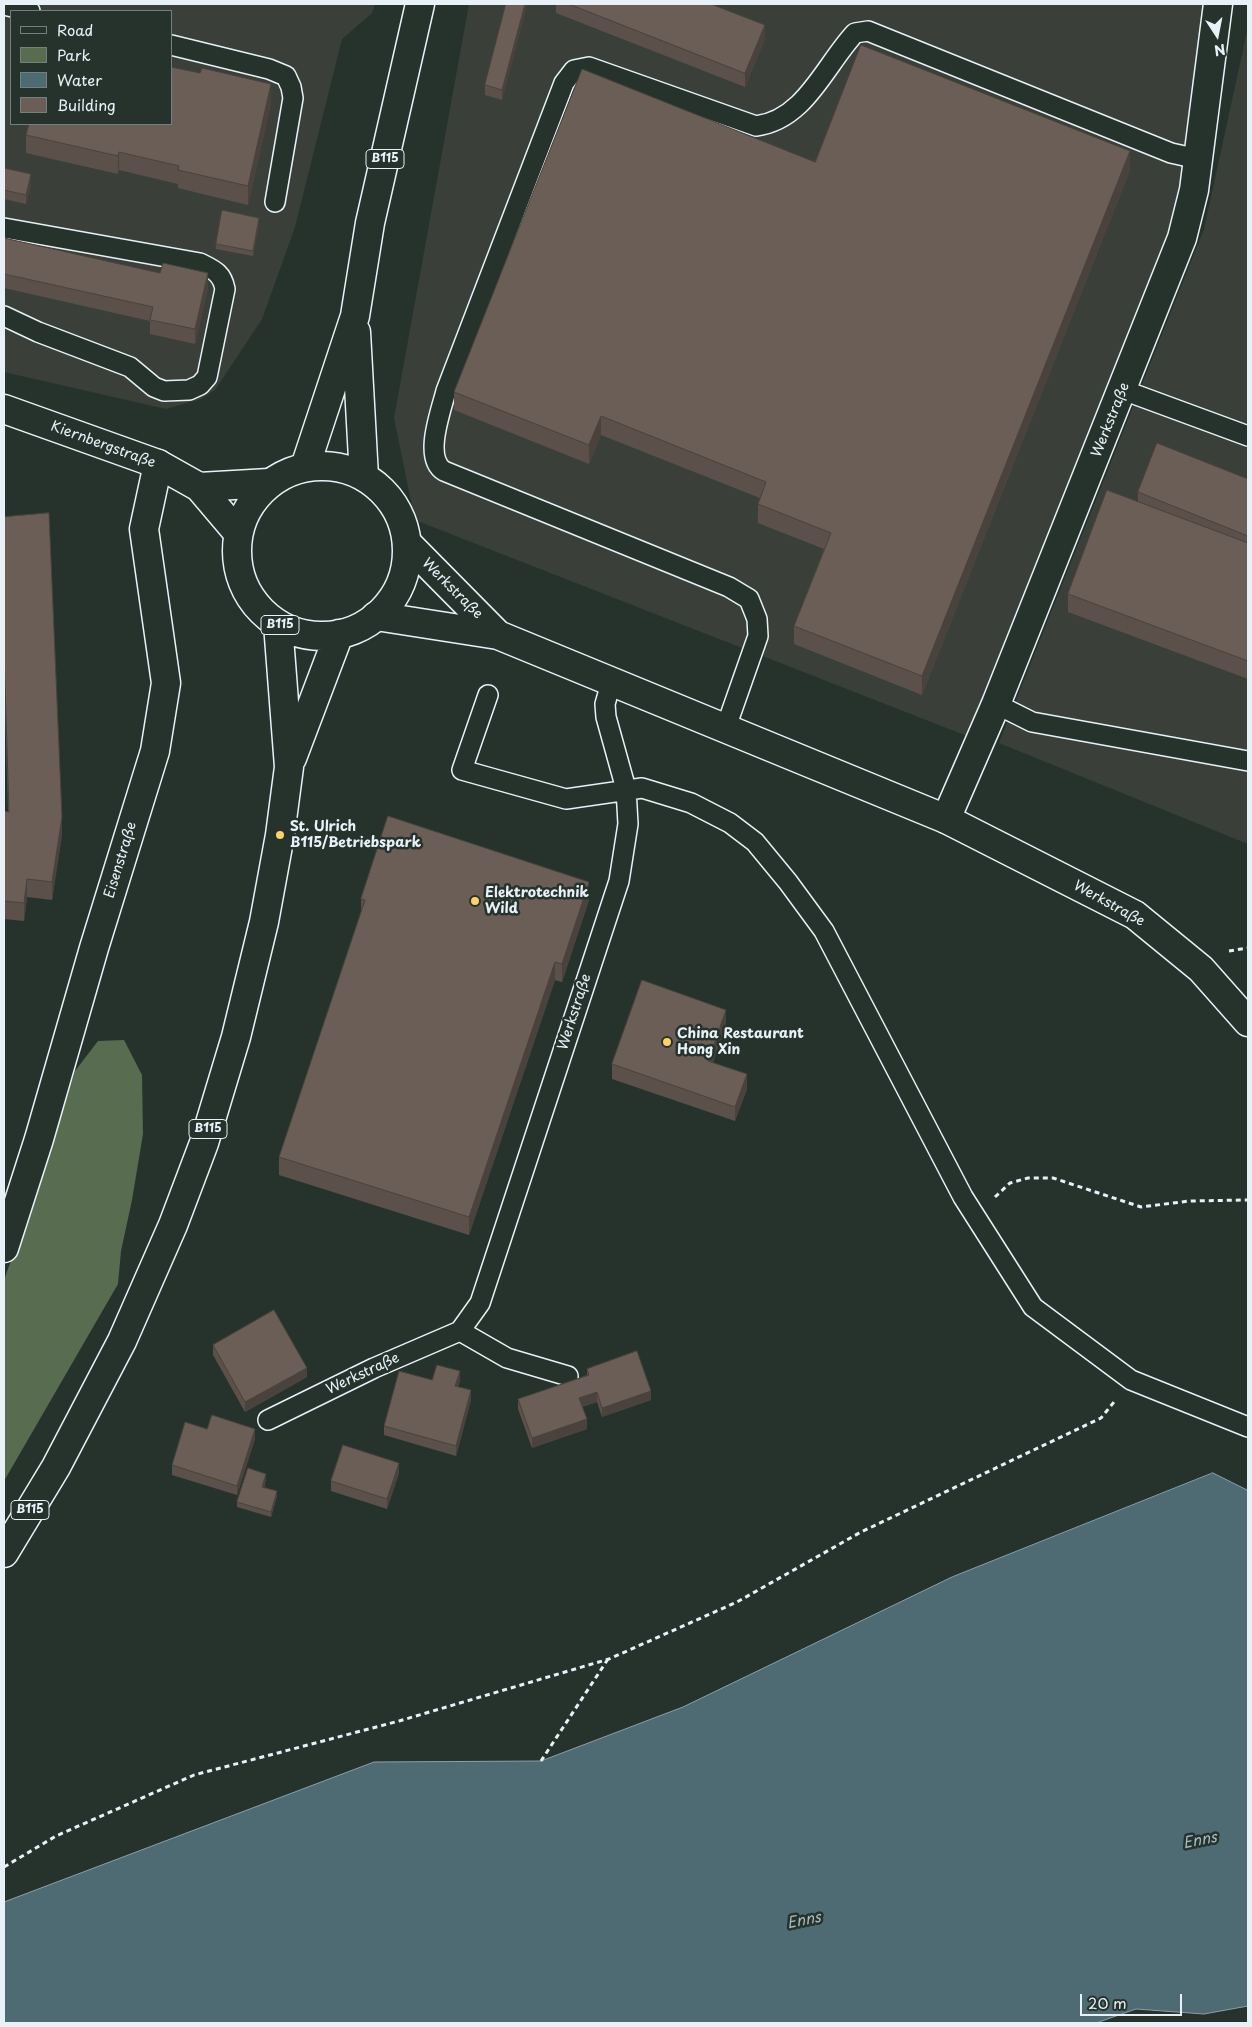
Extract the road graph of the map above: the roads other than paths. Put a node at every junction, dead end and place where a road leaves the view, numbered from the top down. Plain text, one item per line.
1 (420, 4) edge
2 (1218, 4) edge
3 (4, 5) edge
4 (26, 10) edge
5 (172, 45) edge
6 (1198, 159) junction
7 (275, 202) dead end
8 (4, 228) edge
9 (4, 316) edge
10 (355, 316) junction
11 (1123, 390) junction
12 (4, 409) edge
13 (1248, 436) edge
14 (158, 464) junction
15 (305, 467) junction
16 (364, 477) junction
17 (269, 484) junction
18 (199, 487) junction
19 (238, 533) junction
20 (407, 543) junction
21 (376, 616) junction
22 (278, 624) junction
23 (340, 634) junction
24 (498, 635) junction
25 (611, 683) junction
26 (488, 695) dead end
27 (996, 704) junction
28 (725, 730) junction
29 (1248, 760) edge
30 (289, 767) junction
31 (626, 789) junction
32 (946, 819) junction
33 (1248, 1022) edge
34 (4, 1248) edge
35 (460, 1331) junction
36 (568, 1376) dead end
37 (268, 1420) dead end
38 (1248, 1427) edge
39 (4, 1553) edge

1 - 10 street, B115
2 - 6 street, Werkstraße
3 - 4 lane
5 - 7 lane
6 - 11 street, Werkstraße
6 - 28 lane
8 - 9 lane
10 - 15 street, B115
10 - 16 street, B115
11 - 13 lane
11 - 27 street, Werkstraße
12 - 14 street, Kiernbergstraße
14 - 18 street, Kiernbergstraße
14 - 34 street, Eisenstraße
15 - 16 street, B115
15 - 17 street, B115
16 - 20 street, B115
17 - 18 street
17 - 19 street, B115
18 - 19 street, Kiernbergstraße
19 - 22 street, B115
20 - 21 street, B115
20 - 24 street, Werkstraße
21 - 23 street, B115
21 - 24 street, Werkstraße
22 - 23 street, B115
22 - 30 street, B115
23 - 30 street, B115
24 - 25 street, Werkstraße
25 - 28 street, Werkstraße
25 - 31 lane, Werkstraße
26 - 31 lane
27 - 29 lane
27 - 32 street, Werkstraße
28 - 32 street, Werkstraße
30 - 39 street, B115
31 - 35 lane, Werkstraße
31 - 38 lane
32 - 33 street, Werkstraße
35 - 36 lane
35 - 37 lane, Werkstraße

